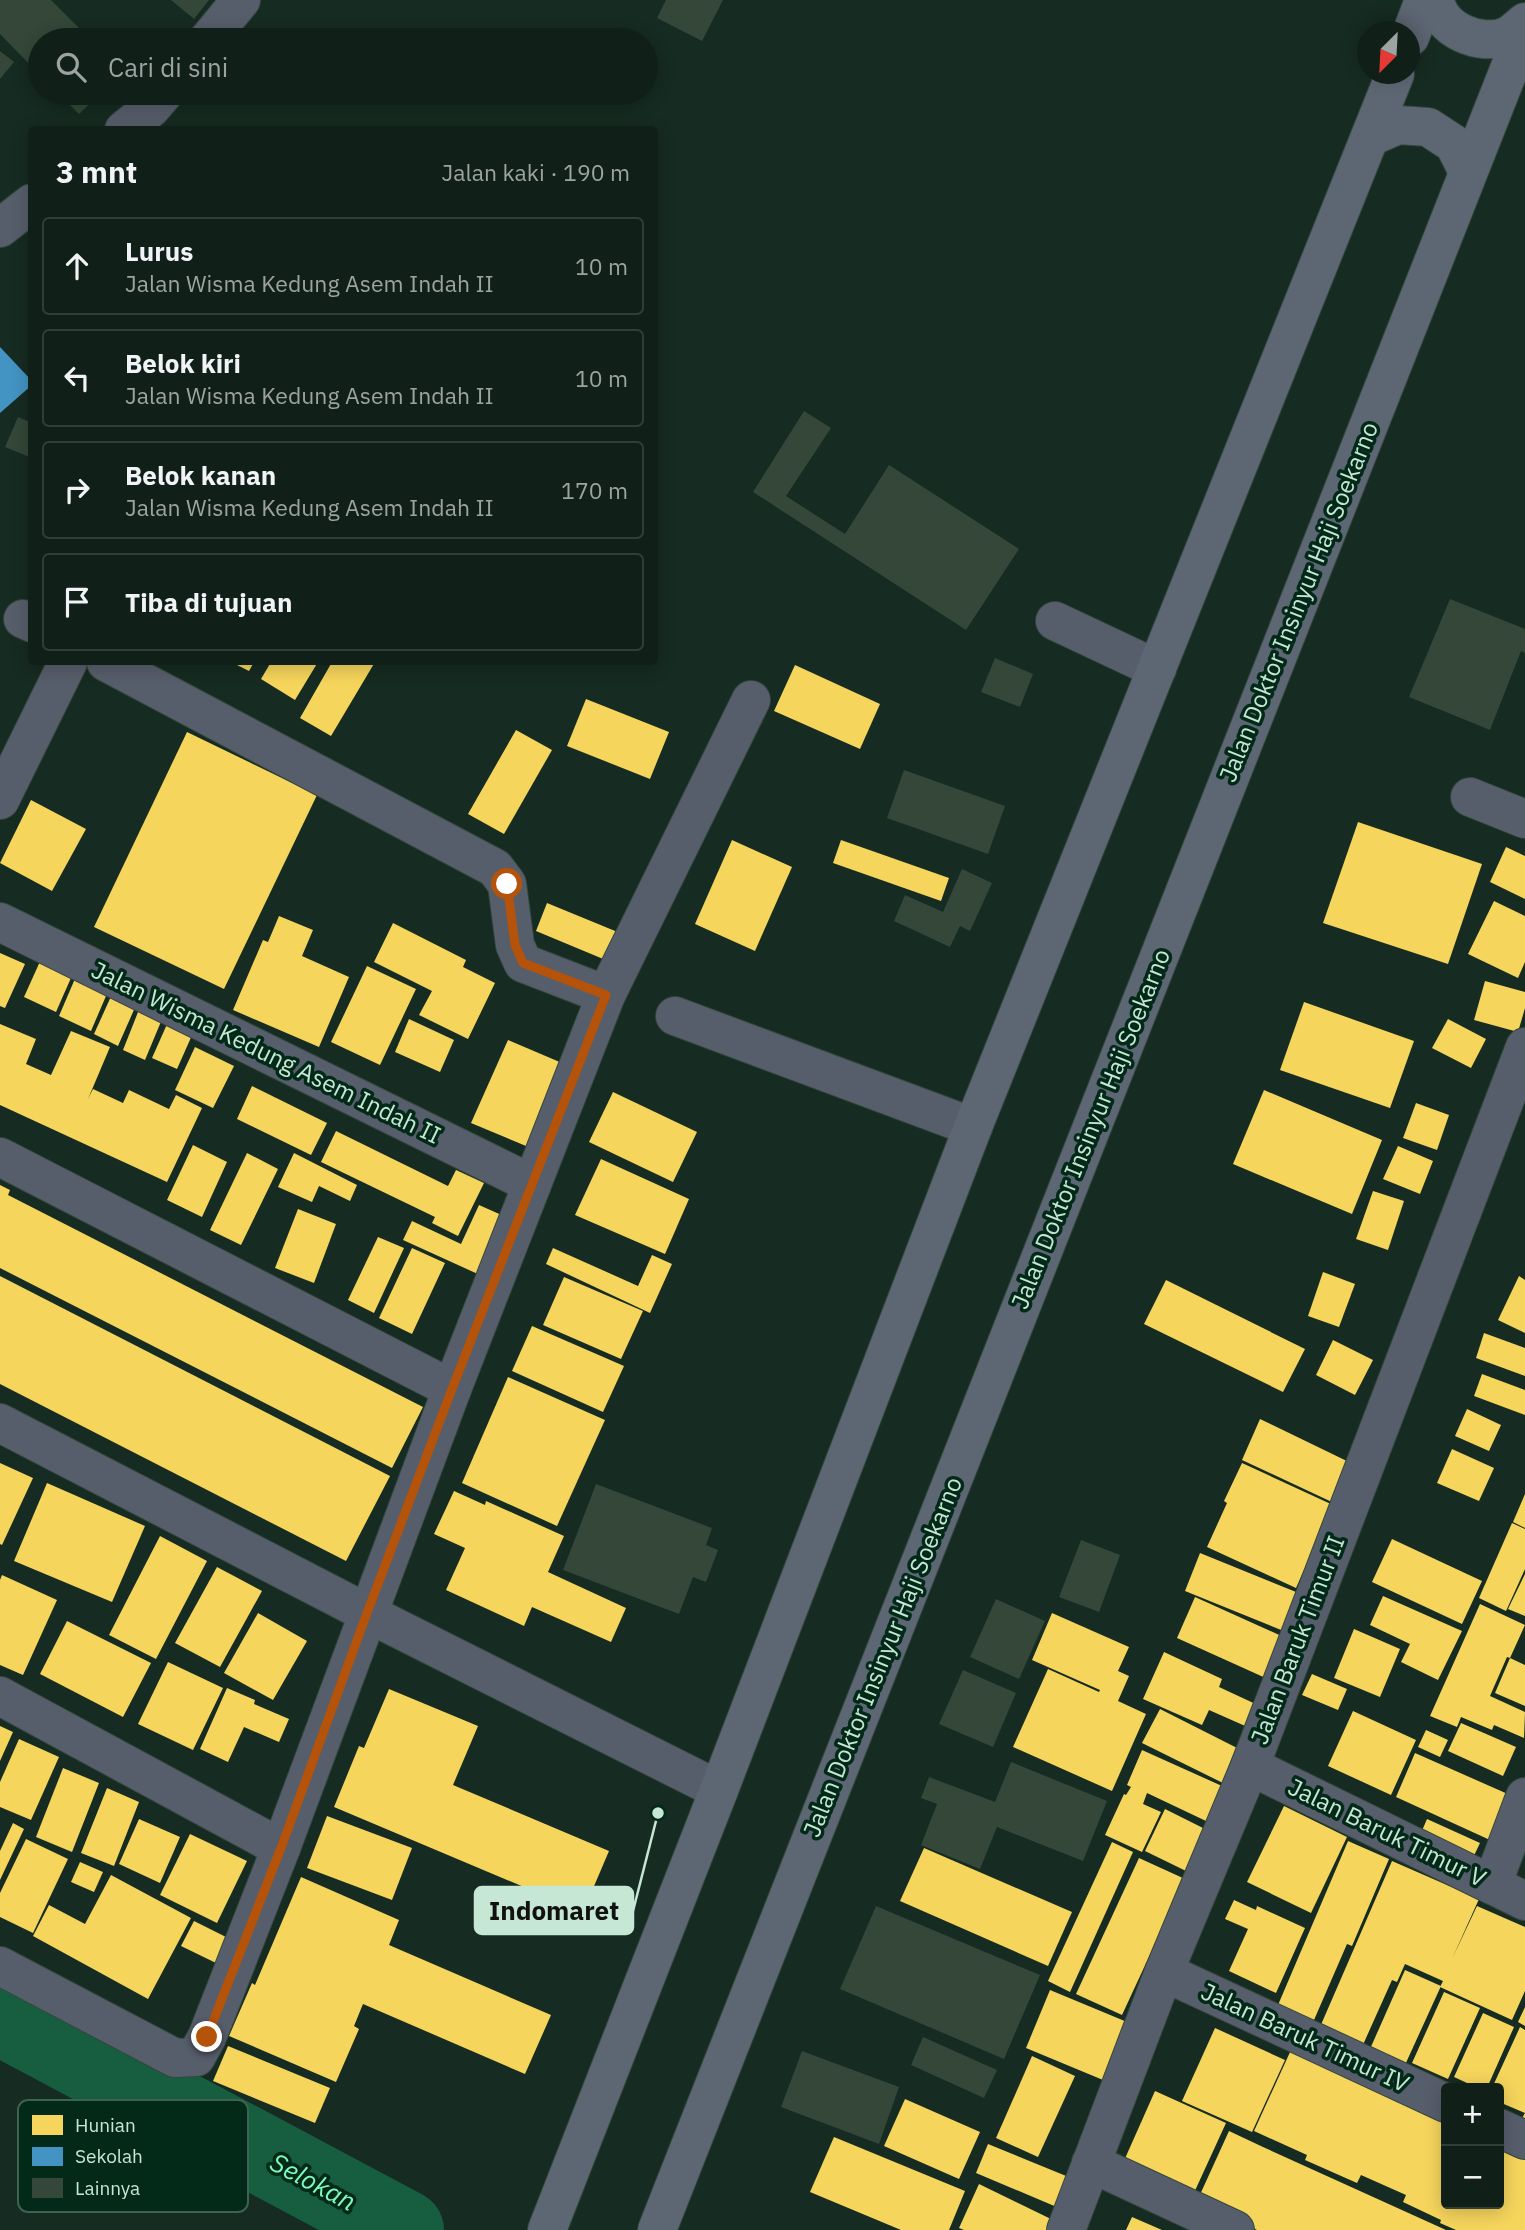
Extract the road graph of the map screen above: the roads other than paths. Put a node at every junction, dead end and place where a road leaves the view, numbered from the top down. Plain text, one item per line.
1 (241, 0) edge
2 (1424, 0) edge
3 (1435, 0) edge
4 (1415, 21) edge
5 (1525, 22) edge
6 (218, 28) edge
7 (1525, 29) edge
8 (1391, 84) edge
9 (154, 105) edge
10 (129, 126) edge
11 (1370, 137) junction
12 (1468, 172) junction
13 (28, 206) edge
14 (0, 228) edge
15 (1055, 621) dead end
16 (67, 665) edge
17 (112, 665) edge
18 (1157, 669) junction
19 (751, 699) dead end
20 (1470, 797) dead end
21 (0, 800) edge
22 (1525, 819) edge
23 (0, 922) edge
24 (606, 995) junction
25 (675, 1016) dead end
26 (1525, 1047) edge
27 (1513, 1116) edge
28 (973, 1127) junction
29 (0, 1157) edge
30 (532, 1184) junction
31 (452, 1389) junction
32 (0, 1423) edge
33 (367, 1613) junction
34 (0, 1696) edge
35 (1250, 1766) junction
36 (719, 1790) junction
37 (1525, 1797) edge
38 (281, 1848) junction
39 (1509, 1893) edge
40 (0, 1966) edge
41 (1164, 1972) junction
42 (1441, 2101) edge
43 (1504, 2130) edge
44 (1525, 2140) edge
45 (1091, 2163) junction
46 (547, 2230) edge
47 (657, 2230) edge
48 (1066, 2230) edge
49 (1236, 2230) edge

1 - 6 street
2 - 4 main road
3 - 5 main road
7 - 12 main road, Jalan Doktor Insinyur Haji Soekarno
8 - 11 main road
9 - 10 street
11 - 12 main road
11 - 18 main road
12 - 47 main road, Jalan Doktor Insinyur Haji Soekarno
13 - 14 street
15 - 18 street
16 - 21 street
17 - 24 street
18 - 28 main road
19 - 24 street
20 - 22 street
23 - 30 street, Jalan Wisma Kedung Asem Indah II
24 - 30 street
25 - 28 street
26 - 27 street, Jalan Baruk Timur II
27 - 35 street, Jalan Baruk Timur II
28 - 36 main road
29 - 31 street
30 - 31 street
31 - 33 street
32 - 33 street
33 - 36 street
33 - 38 street
34 - 38 street
35 - 39 street, Jalan Baruk Timur V
35 - 41 street, Jalan Baruk Timur II
36 - 46 main road
37 - 39 street
38 - 40 street
41 - 42 street, Jalan Baruk Timur IV
41 - 45 street, Jalan Baruk Timur II
43 - 44 street
45 - 48 street, Jalan Baruk Timur II
45 - 49 street

